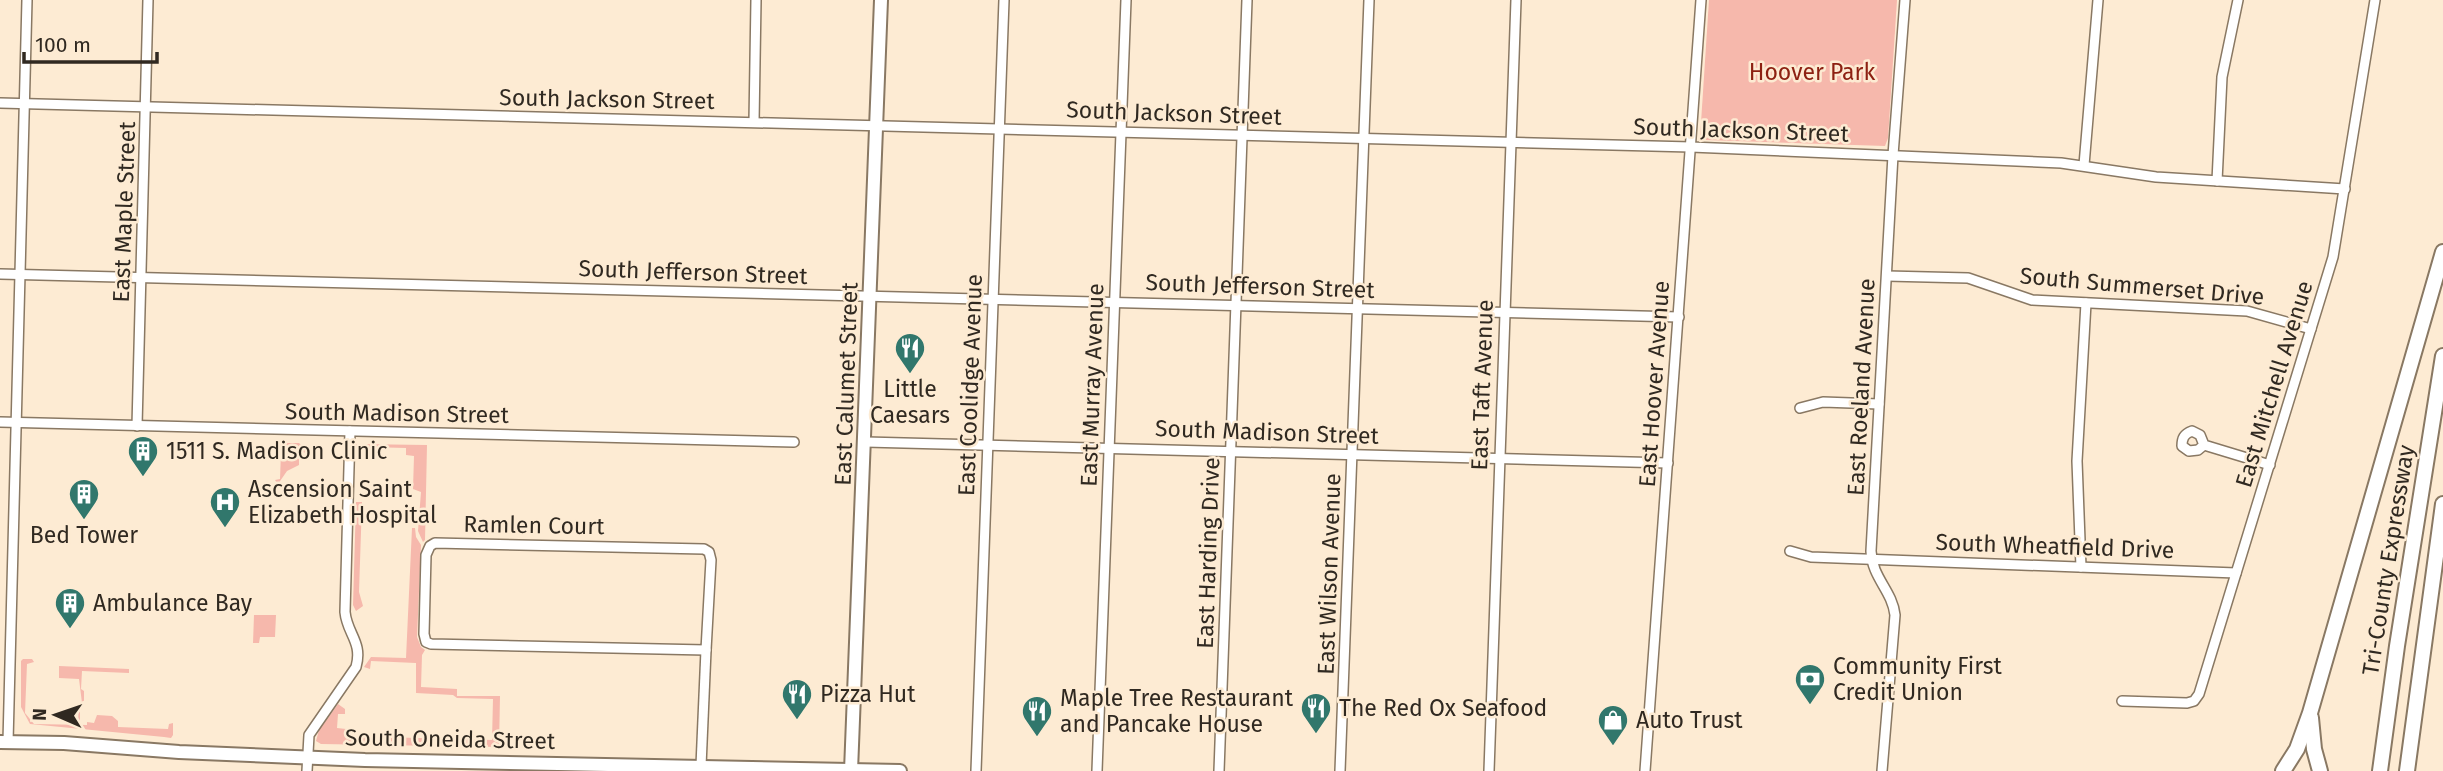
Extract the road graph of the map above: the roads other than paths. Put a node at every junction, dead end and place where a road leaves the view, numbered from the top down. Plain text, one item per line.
1 (27, 0) edge
2 (148, 0) edge
3 (756, 0) edge
4 (881, 0) edge
5 (1004, 0) edge
6 (1126, 0) edge
7 (1247, 0) edge
8 (1370, 0) edge
9 (1516, 0) edge
10 (1701, 0) edge
11 (1905, 0) edge
12 (2098, 0) edge
13 (2238, 0) edge
14 (2375, 0) edge
15 (0, 103) edge
16 (24, 104) junction
17 (146, 107) junction
18 (754, 122) junction
19 (877, 125) junction
20 (1000, 128) junction
21 (1121, 131) junction
22 (1242, 134) junction
23 (1364, 138) junction
24 (1510, 142) junction
25 (1691, 147) junction
26 (1894, 155) junction
27 (2084, 165) junction
28 (2217, 181) junction
29 (2345, 189) junction
30 (2443, 252) edge
31 (0, 274) edge
32 (19, 274) junction
33 (1887, 276) junction
34 (141, 277) junction
35 (870, 296) junction
36 (993, 298) junction
37 (1114, 301) junction
38 (2086, 303) junction
39 (1236, 305) junction
40 (1358, 308) junction
41 (1504, 312) junction
42 (1679, 317) junction
43 (2311, 329) junction
44 (2443, 356) edge
45 (1879, 404) junction
46 (1800, 408) dead end
47 (0, 422) edge
48 (16, 423) junction
49 (137, 426) junction
50 (351, 431) junction
51 (794, 442) dead end
52 (866, 442) junction
53 (987, 444) junction
54 (2204, 445) dead end
55 (1108, 448) junction
56 (1231, 451) junction
57 (1353, 454) junction
58 (1499, 458) junction
59 (1668, 463) junction
60 (2270, 465) junction
61 (2443, 504) edge
62 (1790, 551) dead end
63 (1872, 558) junction
64 (2081, 567) junction
65 (2236, 573) junction
66 (0, 593) edge
67 (12, 593) junction
68 (706, 650) junction
69 (2122, 701) dead end
70 (2311, 713) junction
71 (4, 742) edge
72 (307, 757) junction
73 (520, 766) edge
74 (701, 766) junction
75 (851, 770) edge
76 (307, 771) edge
77 (900, 771) edge
78 (976, 771) edge
79 (1097, 771) edge
80 (1219, 771) edge
81 (1340, 771) edge
82 (1489, 771) edge
83 (1646, 771) edge
84 (1882, 771) edge
85 (2283, 771) edge
86 (2320, 771) edge
87 (2380, 771) edge
88 (2407, 771) edge

1 - 16 street
2 - 17 street, East Maple Street
3 - 18 street
4 - 19 main road, East Calumet Street
5 - 20 street, East Coolidge Avenue
6 - 21 street, East Murray Avenue
7 - 22 street, East Harding Drive
8 - 23 street, East Wilson Avenue
9 - 24 street, East Taft Avenue
10 - 25 street, East Hoover Avenue
11 - 26 street, East Roeland Avenue
12 - 27 street
13 - 28 street
14 - 29 street, East Mitchell Avenue
15 - 16 street, South Jackson Street
16 - 17 street, South Jackson Street
16 - 32 street
17 - 18 street, South Jackson Street
17 - 34 street, East Maple Street
18 - 19 street, South Jackson Street
19 - 20 street, South Jackson Street
19 - 35 main road, East Calumet Street
20 - 21 street, South Jackson Street
20 - 36 street, East Coolidge Avenue
21 - 22 street, South Jackson Street
21 - 37 street, East Murray Avenue
22 - 23 street, South Jackson Street
22 - 39 street, East Harding Drive
23 - 24 street, South Jackson Street
23 - 40 street, East Wilson Avenue
24 - 25 street, South Jackson Street
24 - 41 street, East Taft Avenue
25 - 26 street, South Jackson Street
25 - 42 street, East Hoover Avenue
26 - 27 street, South Jackson Street
26 - 33 street, East Roeland Avenue
27 - 28 street, South Jackson Street
28 - 29 street, South Jackson Street
29 - 43 street, East Mitchell Avenue
30 - 70 highway
31 - 32 street, South Jefferson Street
32 - 34 street, South Jefferson Street
32 - 48 street
33 - 38 street, South Summerset Drive
33 - 45 street, East Roeland Avenue
34 - 35 street, South Jefferson Street
34 - 49 street, East Maple Street
35 - 36 street, South Jefferson Street
35 - 52 main road, East Calumet Street
36 - 37 street, South Jefferson Street
36 - 53 street, East Coolidge Avenue
37 - 39 street, South Jefferson Street
37 - 55 street, East Murray Avenue
38 - 43 street, South Summerset Drive
38 - 64 street
39 - 40 street, South Jefferson Street
39 - 56 street, East Harding Drive
40 - 41 street, South Jefferson Street
40 - 57 street, East Wilson Avenue
41 - 42 street, South Jefferson Street
41 - 58 street, East Taft Avenue
42 - 59 street, East Hoover Avenue
43 - 60 street, East Mitchell Avenue
44 - 87 highway, Tri-County Expressway
45 - 46 street
45 - 63 street, East Roeland Avenue
47 - 48 street, South Madison Street
48 - 49 street, South Madison Street
48 - 67 street
49 - 50 street, South Madison Street
50 - 51 street, South Madison Street
50 - 72 street
52 - 53 street, South Madison Street
52 - 75 main road, East Calumet Street
53 - 55 street, South Madison Street
53 - 78 street, East Coolidge Avenue
54 - 60 street
55 - 56 street, South Madison Street
55 - 79 street, East Murray Avenue
56 - 57 street, South Madison Street
56 - 80 street, East Harding Drive
57 - 58 street, South Madison Street
57 - 81 street, East Wilson Avenue
58 - 59 street, South Madison Street
58 - 82 street, East Taft Avenue
59 - 83 street, East Hoover Avenue
60 - 65 street, East Mitchell Avenue
61 - 88 highway, Tri-County Expressway
62 - 63 street, South Wheatfield Drive
63 - 64 street, South Wheatfield Drive
63 - 84 street, East Roeland Avenue
64 - 65 street, South Wheatfield Drive
65 - 69 street, East Mitchell Avenue
66 - 67 street
67 - 71 street
68 - 68 street, Ramlen Court
68 - 74 street, Ramlen Court
70 - 85 highway
70 - 86 highway
71 - 72 main road, South Oneida Street
72 - 73 main road, South Oneida Street
72 - 76 street
73 - 74 main road, South Oneida Street
74 - 75 main road, South Oneida Street
75 - 77 main road, South Oneida Street

